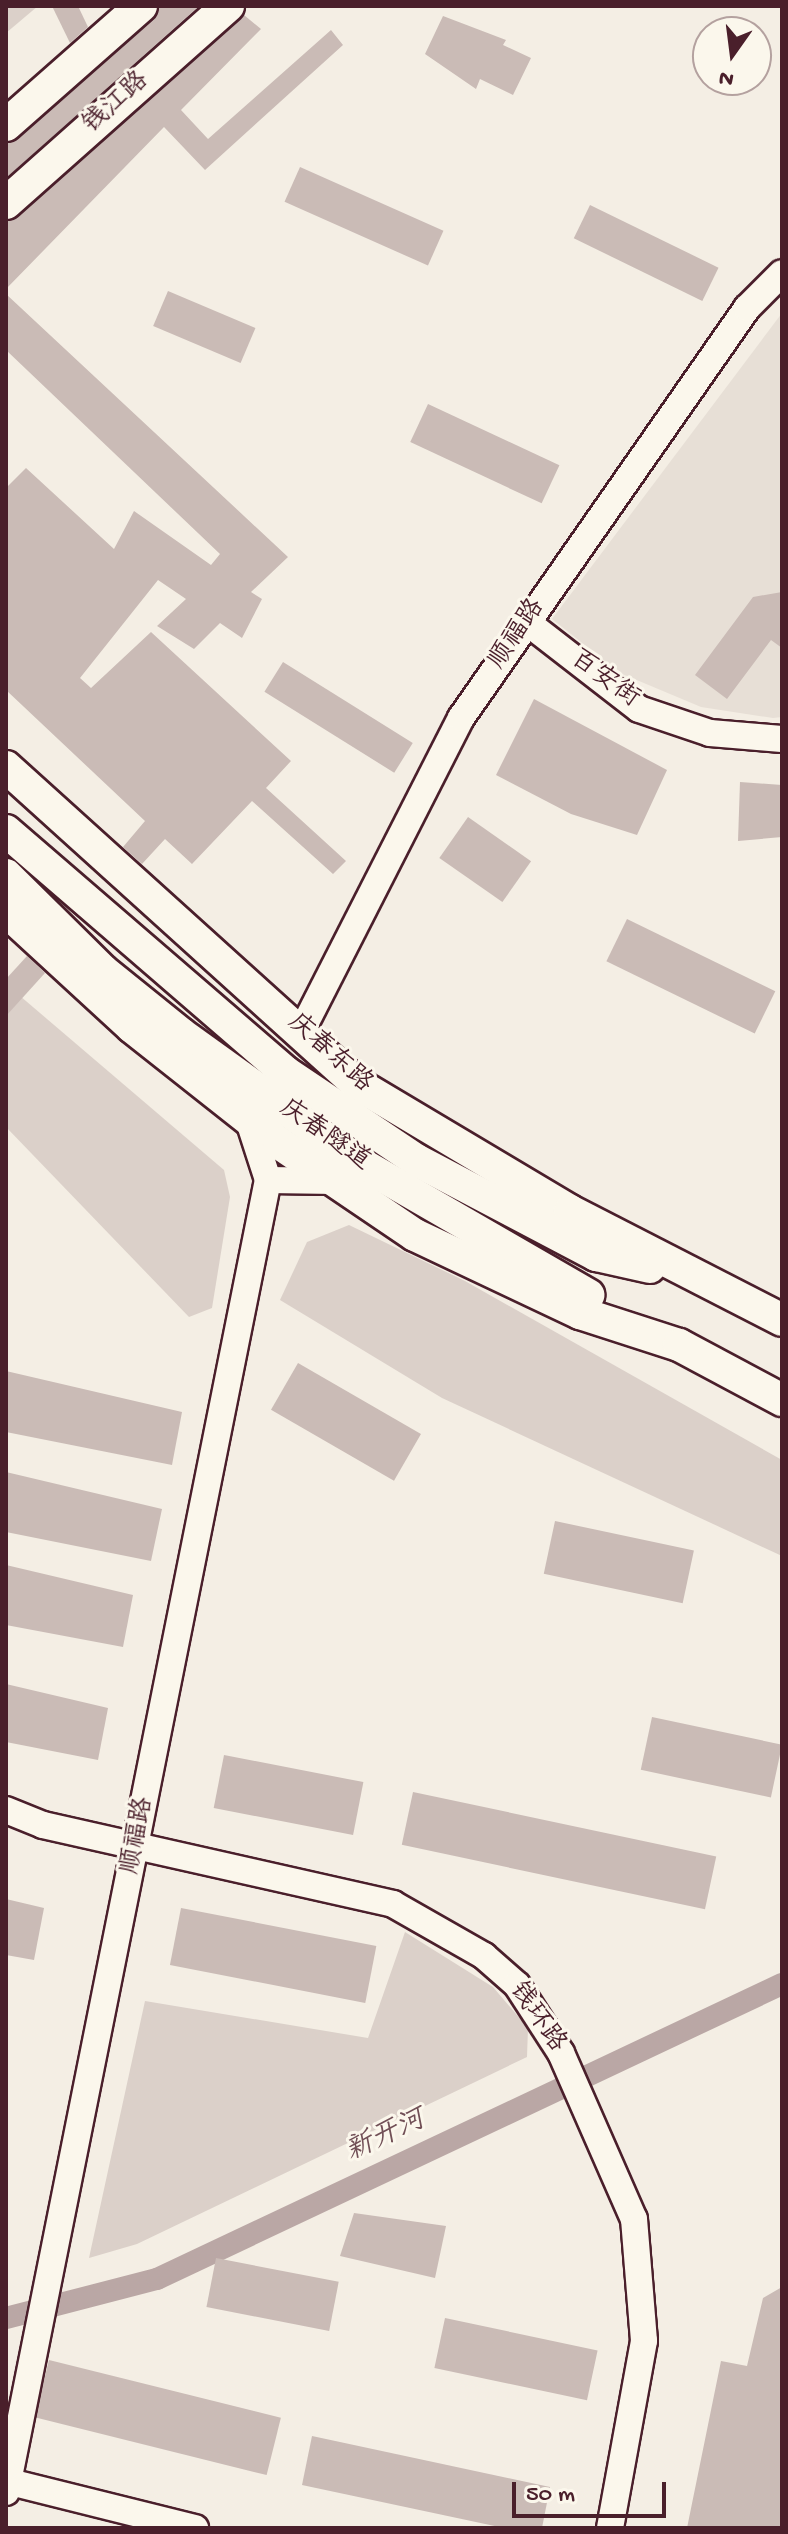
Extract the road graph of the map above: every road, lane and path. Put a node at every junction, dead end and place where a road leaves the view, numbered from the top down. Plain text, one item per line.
1 (141, 6) edge
2 (228, 6) edge
3 (6, 125) edge
4 (6, 203) edge
5 (782, 273) edge
6 (528, 623) junction
7 (782, 739) edge
8 (6, 767) edge
9 (6, 831) edge
10 (6, 875) edge
11 (6, 911) edge
12 (303, 1028) junction
13 (248, 1118) junction
14 (268, 1180) junction
15 (336, 1181) junction
16 (684, 1274) junction
17 (782, 1320) edge
18 (679, 1345) junction
19 (782, 1400) edge
20 (6, 1810) edge
21 (138, 1846) junction
22 (7, 2485) edge
23 (195, 2528) edge
24 (610, 2528) edge

1 - 3 main road
2 - 4 main road, 钱江路
5 - 6 street, 顺福路
6 - 7 street, 百安街
6 - 12 street, 顺福路
8 - 12 main road, 庆春东路
9 - 16 main road, 庆春隧道
10 - 18 main road, 庆春隧道
11 - 13 main road
12 - 16 main road, 庆春东路
13 - 14 street
13 - 15 main road
14 - 15 street
14 - 21 street, 顺福路
15 - 18 main road
16 - 17 main road, 庆春东路
18 - 19 main road
20 - 21 street, 钱环路
21 - 22 street, 顺福路
21 - 24 street, 钱环路
22 - 23 street

